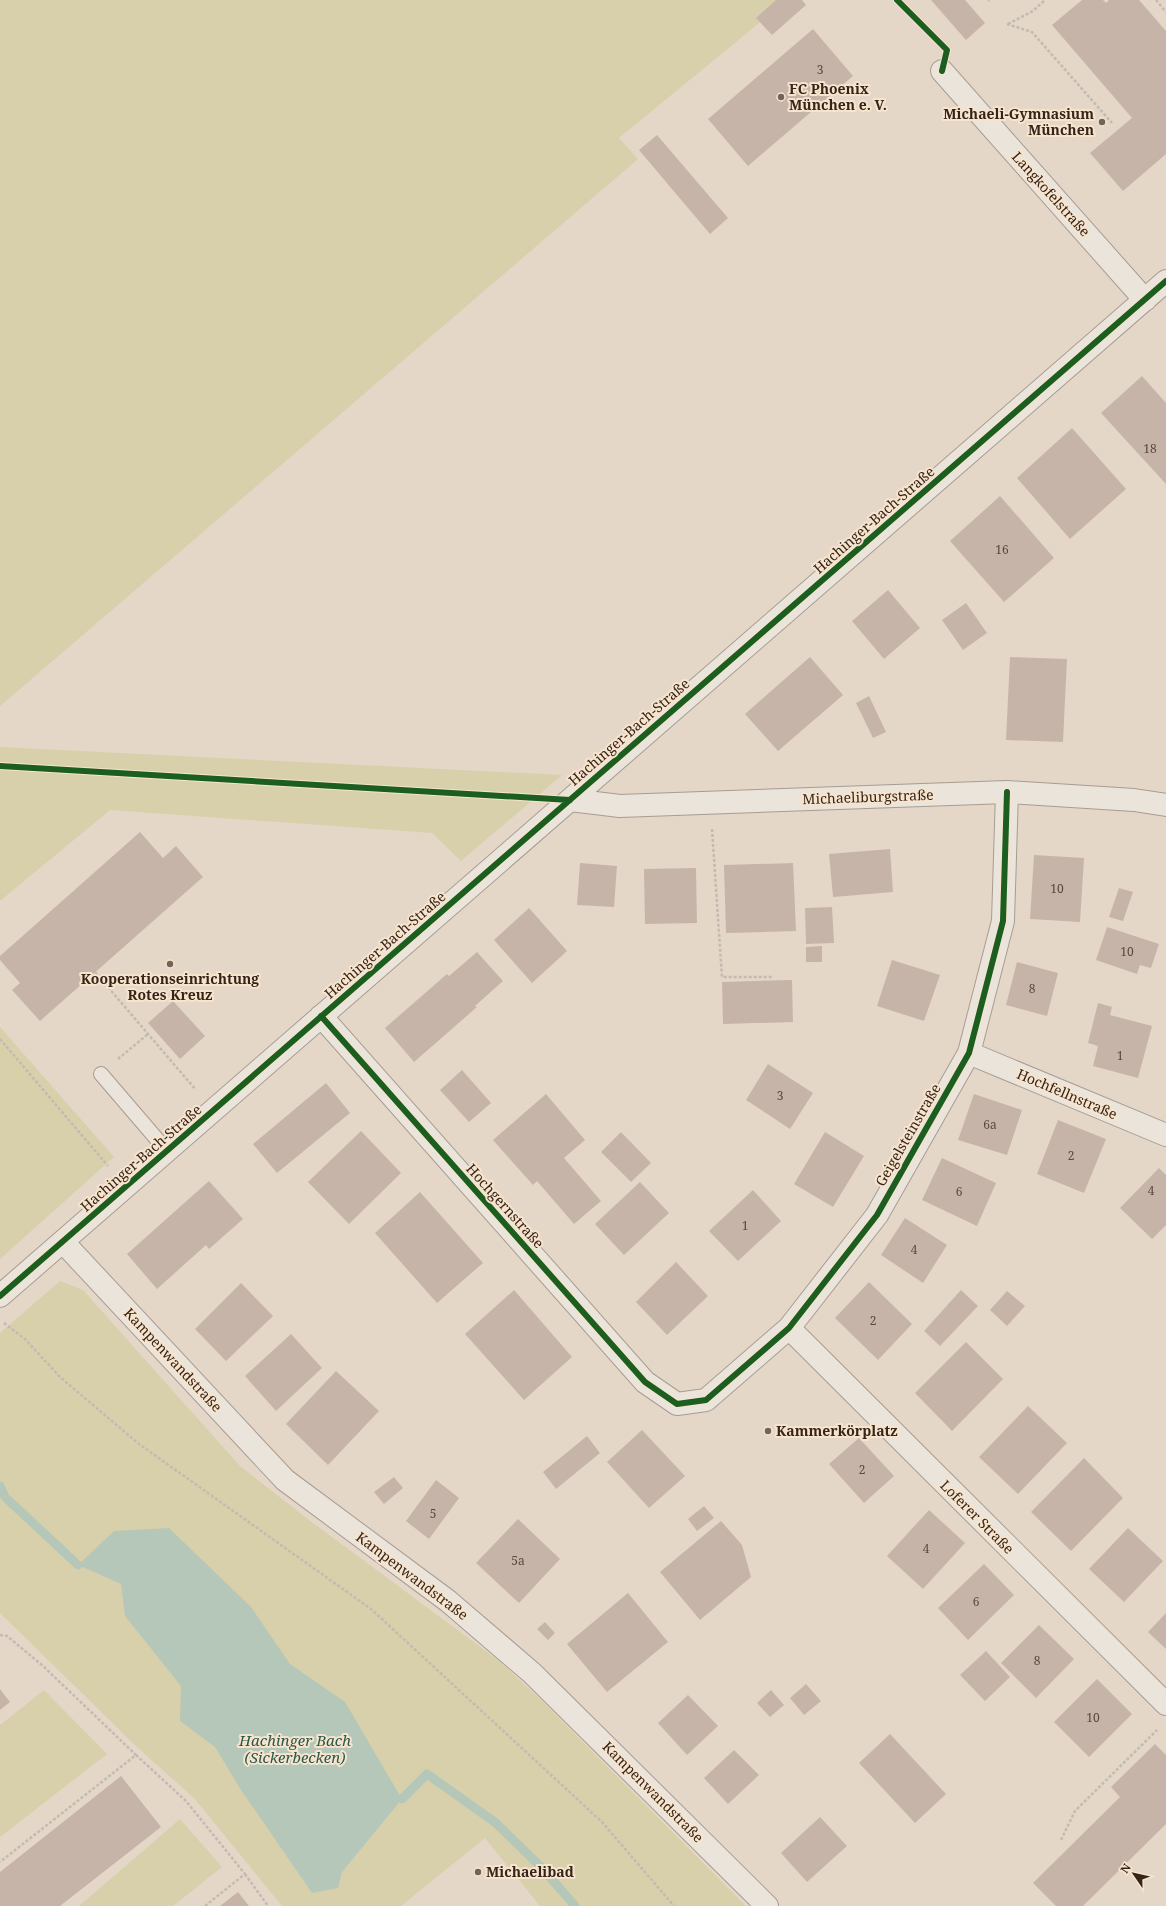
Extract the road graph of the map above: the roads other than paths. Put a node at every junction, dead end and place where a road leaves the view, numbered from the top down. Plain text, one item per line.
1 (942, 71) dead end
2 (1166, 281) edge
3 (1145, 300) junction
4 (1007, 792) junction
5 (570, 800) junction
6 (1166, 804) edge
7 (321, 1016) junction
8 (969, 1053) junction
9 (101, 1074) road end
10 (1166, 1135) edge
11 (167, 1151) junction
12 (63, 1242) junction
13 (0, 1296) edge
14 (789, 1328) junction
15 (677, 1404) joint
16 (1166, 1704) edge
17 (767, 1906) edge

1 - 3 street, Langkofelstraße
2 - 3 street, Hachinger-Bach-Straße
3 - 5 street, Hachinger-Bach-Straße
4 - 5 street, Michaeliburgstraße
4 - 6 street, Michaeliburgstraße
4 - 8 street, Geigelsteinstraße
5 - 7 street, Hachinger-Bach-Straße
7 - 11 street, Hachinger-Bach-Straße
7 - 15 street, Hochgernstraße
8 - 10 street, Hochfellnstraße
8 - 14 street, Geigelsteinstraße
9 - 11 lane
11 - 12 street, Hachinger-Bach-Straße
12 - 13 street, Hachinger-Bach-Straße
12 - 17 street, Kampenwandstraße
14 - 15 street, Geigelsteinstraße
14 - 16 street, Loferer Straße

